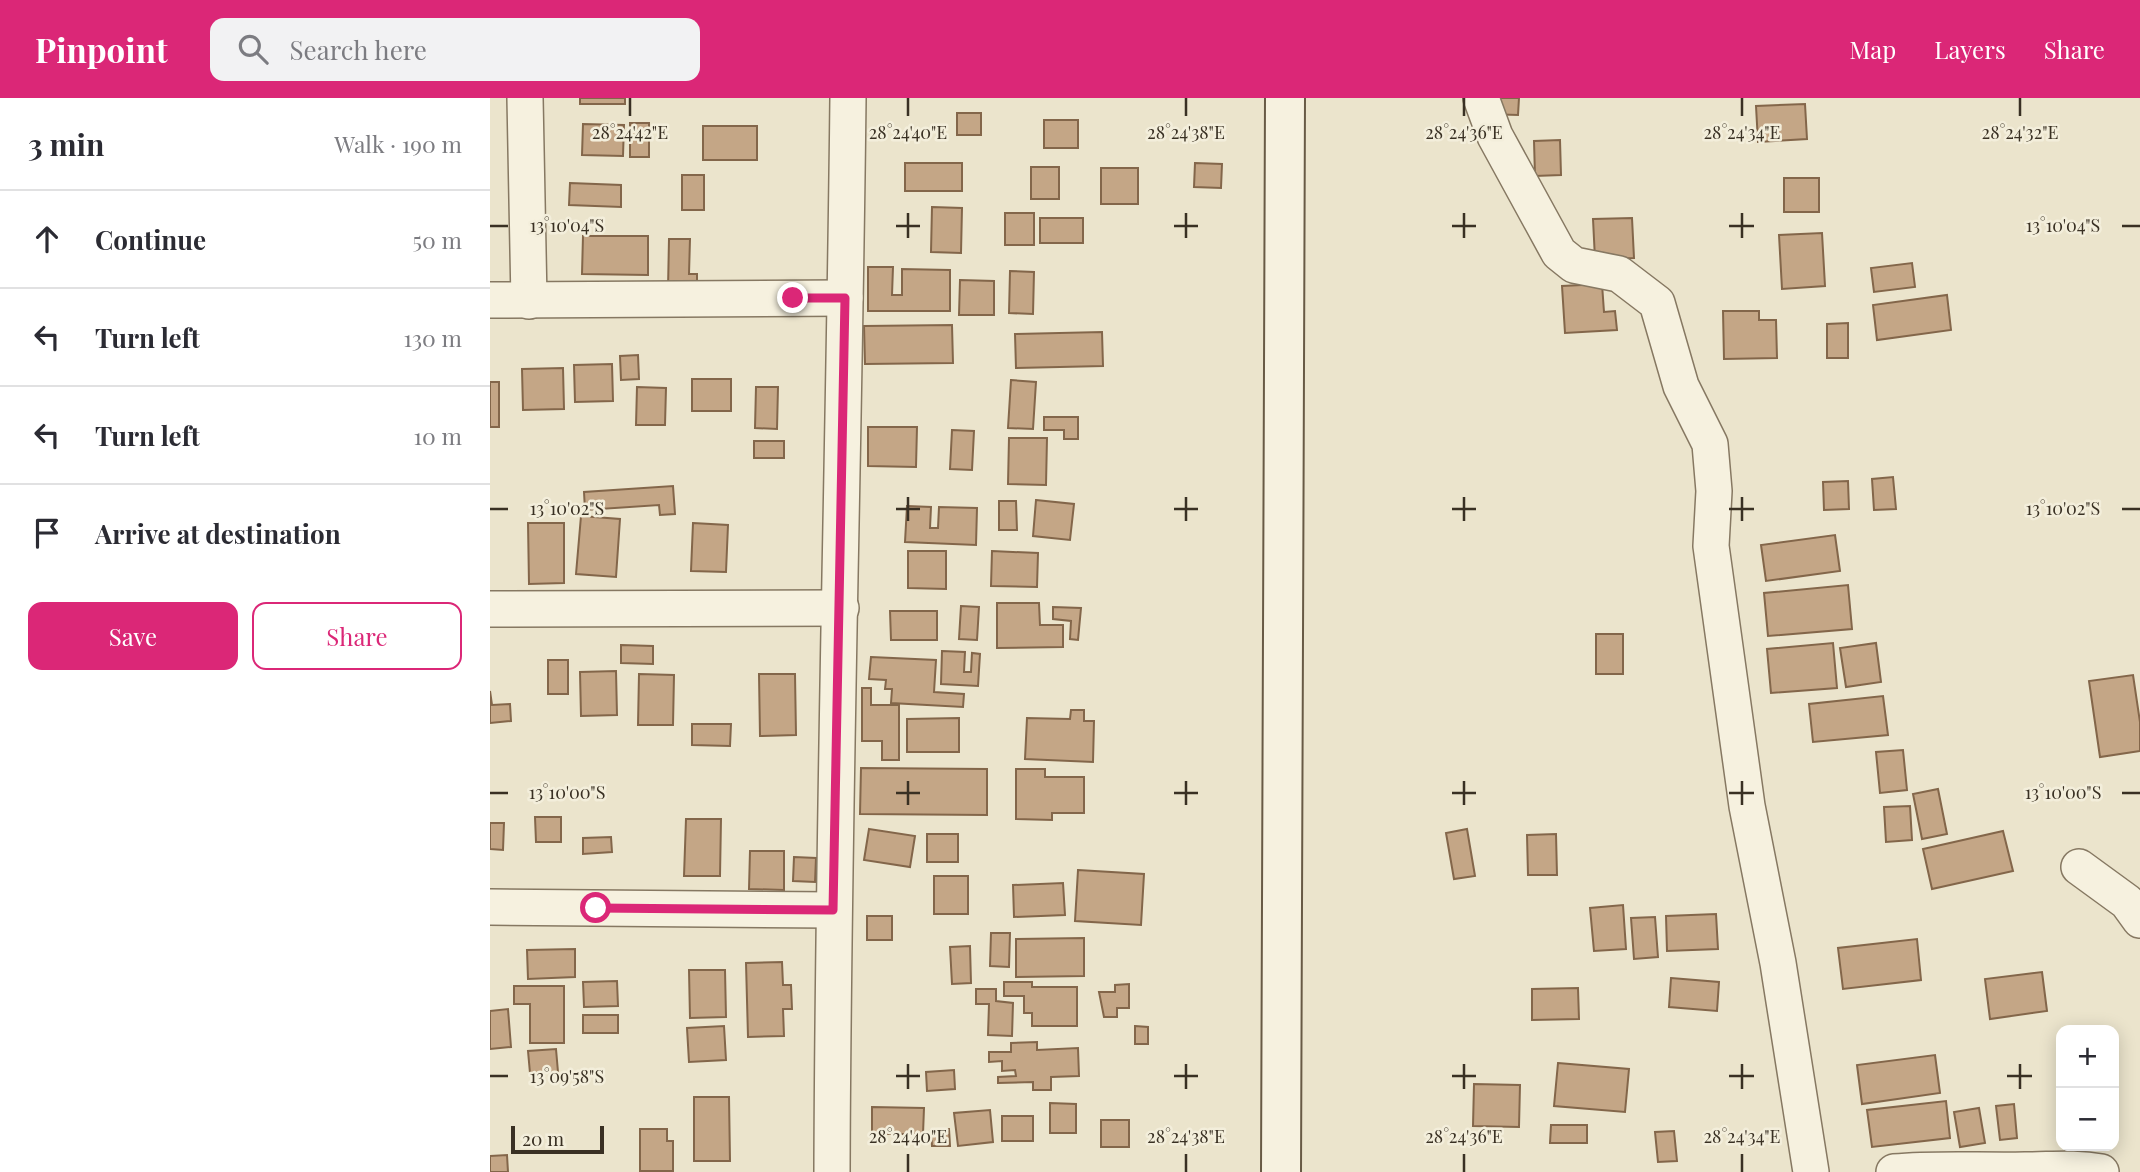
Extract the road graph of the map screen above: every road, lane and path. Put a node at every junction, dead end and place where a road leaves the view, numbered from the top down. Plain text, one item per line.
1 (525, 98) edge
2 (848, 98) edge
3 (1285, 98) edge
4 (1481, 98) edge
5 (845, 298) junction
6 (490, 300) edge
7 (529, 301) junction
8 (841, 608) junction
9 (490, 609) edge
10 (2079, 867) dead end
11 (490, 907) edge
12 (833, 910) junction
13 (2140, 920) edge
14 (832, 1172) edge
15 (1281, 1172) edge
16 (1811, 1172) edge
17 (1894, 1172) edge
18 (2101, 1172) edge

1 - 7 street
2 - 5 street
3 - 15 main road
4 - 16 street
5 - 7 street
5 - 8 street
6 - 7 street
8 - 9 street
8 - 12 street
10 - 13 street
11 - 12 street
12 - 14 street
17 - 18 street

